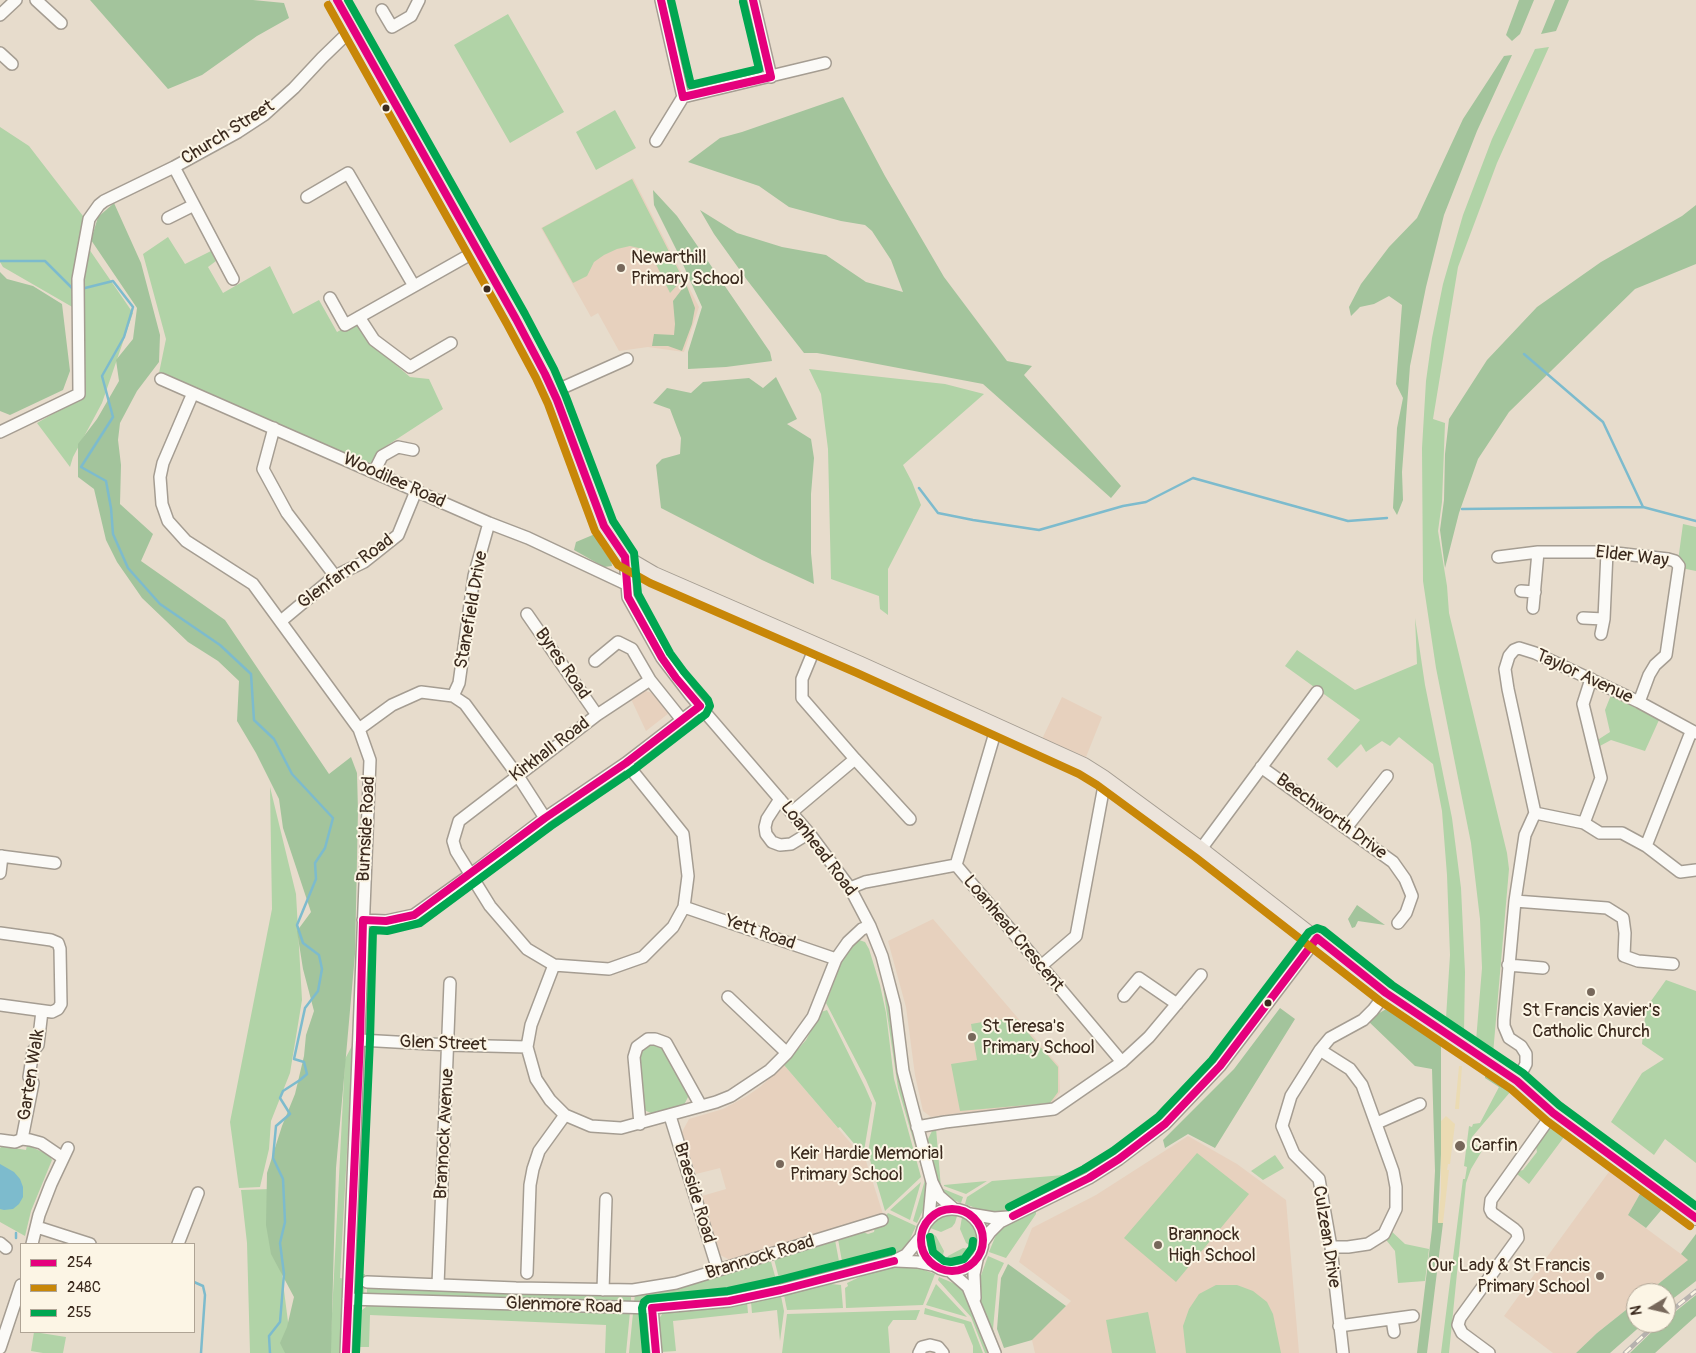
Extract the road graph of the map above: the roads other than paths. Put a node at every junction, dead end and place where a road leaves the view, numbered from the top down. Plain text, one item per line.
1 (16, 0) edge
2 (36, 0) edge
3 (337, 0) edge
4 (419, 0) edge
5 (432, 0) edge
6 (661, 0) edge
7 (753, 0) edge
8 (382, 10) dead end
9 (0, 15) edge
10 (61, 23) dead end
11 (353, 28) junction
12 (0, 53) edge
13 (825, 63) dead end
14 (12, 64) dead end
15 (771, 77) junction
16 (682, 97) junction
17 (656, 141) dead end
18 (174, 167) junction
19 (307, 197) dead end
20 (194, 204) junction
21 (168, 218) dead end
22 (478, 250) junction
23 (233, 279) dead end
24 (414, 286) junction
25 (330, 298) dead end
26 (359, 317) junction
27 (451, 343) dead end
28 (628, 359) dead end
29 (161, 379) dead end
30 (553, 392) junction
31 (192, 393) junction
32 (274, 428) junction
33 (0, 432) edge
34 (413, 450) dead end
35 (374, 472) junction
36 (416, 490) junction
37 (489, 523) junction
38 (1538, 552) junction
39 (1608, 552) junction
40 (625, 557) junction
41 (1498, 557) dead end
42 (335, 576) junction
43 (626, 584) junction
44 (1521, 591) dead end
45 (1535, 592) junction
46 (1533, 608) dead end
47 (527, 614) dead end
48 (1584, 618) dead end
49 (1604, 619) junction
50 (281, 621) junction
51 (1602, 634) dead end
52 (816, 645) junction
53 (595, 661) dead end
54 (1591, 679) junction
55 (650, 680) junction
56 (1317, 692) dead end
57 (453, 696) junction
58 (1639, 702) junction
59 (700, 706) junction
60 (597, 715) junction
61 (682, 720) junction
62 (997, 726) junction
63 (359, 729) junction
64 (1694, 732) edge
65 (855, 759) junction
66 (626, 763) junction
67 (1261, 767) junction
68 (518, 776) junction
69 (1387, 776) dead end
70 (1103, 791) dead end
71 (780, 799) junction
72 (792, 812) junction
73 (1535, 813) junction
74 (545, 818) junction
75 (910, 819) dead end
76 (1584, 823) junction
77 (1346, 828) junction
78 (809, 833) junction
79 (1646, 846) junction
80 (1200, 849) junction
81 (1, 856) edge
82 (55, 863) dead end
83 (956, 865) junction
84 (1695, 872) edge
85 (0, 873) edge
86 (470, 875) junction
87 (850, 888) junction
88 (1515, 901) junction
89 (684, 907) junction
90 (363, 920) junction
91 (1398, 922) dead end
92 (870, 926) junction
93 (0, 934) edge
94 (1317, 938) junction
95 (836, 959) junction
96 (1673, 964) dead end
97 (554, 965) junction
98 (1508, 965) junction
99 (1041, 966) junction
100 (1543, 968) dead end
101 (1201, 975) dead end
102 (450, 983) dead end
103 (1386, 993) junction
104 (1124, 996) dead end
105 (728, 997) dead end
106 (1177, 1004) junction
107 (0, 1005) edge
108 (42, 1011) junction
109 (360, 1040) junction
110 (449, 1045) junction
111 (527, 1047) junction
112 (1320, 1050) junction
113 (788, 1053) junction
114 (1122, 1062) junction
115 (1517, 1081) junction
116 (1420, 1104) dead end
117 (701, 1106) junction
118 (1554, 1114) junction
119 (565, 1115) junction
120 (670, 1116) junction
121 (1377, 1123) junction
122 (640, 1124) junction
123 (917, 1128) junction
124 (22, 1139) junction
125 (0, 1140) edge
126 (932, 1182) junction
127 (198, 1193) dead end
128 (606, 1199) dead end
129 (954, 1209) junction
130 (969, 1214) junction
131 (1012, 1216) junction
132 (929, 1218) junction
133 (1696, 1218) edge
134 (882, 1220) dead end
135 (37, 1227) junction
136 (920, 1238) junction
137 (984, 1242) junction
138 (32, 1243) edge
139 (87, 1243) edge
140 (178, 1243) edge
141 (1331, 1247) junction
142 (977, 1260) junction
143 (894, 1261) junction
144 (932, 1265) junction
145 (718, 1270) junction
146 (951, 1272) junction
147 (528, 1273) dead end
148 (367, 1282) dead end
149 (438, 1285) junction
150 (20, 1287) edge
151 (603, 1290) junction
152 (348, 1299) junction
153 (976, 1303) junction
154 (652, 1308) junction
155 (1413, 1316) dead end
156 (5, 1318) edge
157 (1392, 1319) junction
158 (1339, 1326) junction
159 (1394, 1332) dead end
160 (0, 1348) edge
161 (346, 1353) edge
162 (656, 1353) edge
163 (919, 1353) edge
164 (943, 1353) edge
165 (994, 1353) edge
166 (1343, 1353) edge
167 (1489, 1353) edge

1 - 9 street
2 - 10 street
3 - 11 main road
4 - 5 street
4 - 8 street
6 - 16 street
7 - 15 street
11 - 18 street, Church Street
11 - 22 main road
12 - 14 street
13 - 15 street
15 - 16 street
16 - 17 street
18 - 20 street
18 - 33 street, Church Street
19 - 24 street
20 - 21 street
20 - 23 street
22 - 24 street
22 - 30 main road
24 - 26 street
25 - 26 street
26 - 27 street
28 - 30 street
29 - 31 street, Woodilee Road
30 - 40 main road
31 - 32 street, Woodilee Road
31 - 50 street, Burnside Road
32 - 35 street, Woodilee Road
32 - 42 street
34 - 35 street
35 - 36 street, Woodilee Road
36 - 37 street, Woodilee Road
36 - 42 street, Glenfarm Road
37 - 43 street, Woodilee Road
37 - 57 street, Stanefield Drive
38 - 39 street, Elder Way
38 - 41 street, Elder Way
38 - 45 street
39 - 49 street
39 - 58 street, Elder Way
40 - 43 street, Loanhead Road
40 - 52 main road
42 - 50 street, Glenfarm Road
43 - 59 street, Loanhead Road
44 - 45 street
45 - 46 street
47 - 60 street, Byres Road
48 - 49 street
49 - 51 street
50 - 63 street, Burnside Road
52 - 62 main road
52 - 65 street
53 - 55 street
54 - 58 street, Taylor Avenue
54 - 73 street, Taylor Avenue
54 - 76 street
55 - 60 street, Kirkhall Road
55 - 61 street
56 - 67 street
57 - 63 street
57 - 68 street
58 - 64 street, Taylor Avenue
59 - 61 street
59 - 71 street, Loanhead Road
60 - 68 street, Kirkhall Road
61 - 66 street
62 - 80 main road
62 - 83 street
63 - 90 street, Burnside Road
64 - 79 street
65 - 72 street
65 - 75 street
66 - 74 street
66 - 89 street
67 - 77 street, Beechworth Drive
67 - 80 street
68 - 74 street
68 - 86 street, Kirkhall Road
69 - 77 street
70 - 99 street
71 - 72 street, Loanhead Road
71 - 78 street
72 - 78 street, Loanhead Road
73 - 76 street
73 - 88 street
74 - 86 street
76 - 79 street
77 - 91 street, Beechworth Drive
78 - 87 street, Loanhead Road
79 - 84 street
80 - 94 main road
81 - 82 street
81 - 85 street
83 - 87 street, Loanhead Crescent
83 - 99 street, Loanhead Crescent
86 - 90 street
86 - 97 street, Kirkhall Road
87 - 92 street, Loanhead Road
88 - 96 street
88 - 98 street
89 - 95 street, Yett Road
89 - 97 street
90 - 109 street, Burnside Road
92 - 95 street
92 - 123 street, Loanhead Road
93 - 108 street
94 - 103 main road
94 - 131 street
95 - 113 street
97 - 111 street
98 - 100 street
98 - 115 street
99 - 114 street, Loanhead Crescent
101 - 106 street
102 - 110 street, Brannock Avenue
103 - 112 street, Culzean Drive
103 - 115 main road
104 - 106 street
105 - 113 street
106 - 114 street
107 - 108 street
108 - 124 street, Garten Walk
109 - 110 street, Glen Street
109 - 152 street, Burnside Road
110 - 111 street, Glen Street
110 - 149 street, Brannock Avenue
111 - 119 street
112 - 121 street
112 - 141 street, Culzean Drive
113 - 117 street
114 - 123 street
115 - 118 main road
116 - 121 street
117 - 120 street
117 - 122 street
118 - 133 main road
118 - 167 street
119 - 122 street
119 - 147 street
120 - 122 street
120 - 145 street, Braeside Road
121 - 141 street
123 - 126 street, Loanhead Road
124 - 125 street
124 - 135 street
126 - 129 street, Loanhead Road
126 - 132 street, Loanhead Road
127 - 140 street
128 - 151 street
129 - 130 street
129 - 132 street
130 - 131 street
130 - 137 street
131 - 137 street
132 - 136 street
134 - 145 street, Brannock Road
135 - 138 street
135 - 139 street
136 - 143 street, Glenmore Road
136 - 144 street
137 - 142 street
141 - 158 street, Culzean Drive
142 - 146 street
142 - 153 street
143 - 144 street, Glenmore Road
143 - 154 street, Glenmore Road
144 - 146 street
145 - 151 street, Brannock Road
146 - 153 street
148 - 149 street, Brannock Road
149 - 151 street, Brannock Road
150 - 156 street
152 - 154 street, Glenmore Road
152 - 161 street, Burnside Road
153 - 165 street
154 - 162 street
155 - 157 street
156 - 160 street
157 - 158 street
157 - 159 street
158 - 166 street, Culzean Drive
163 - 164 street

